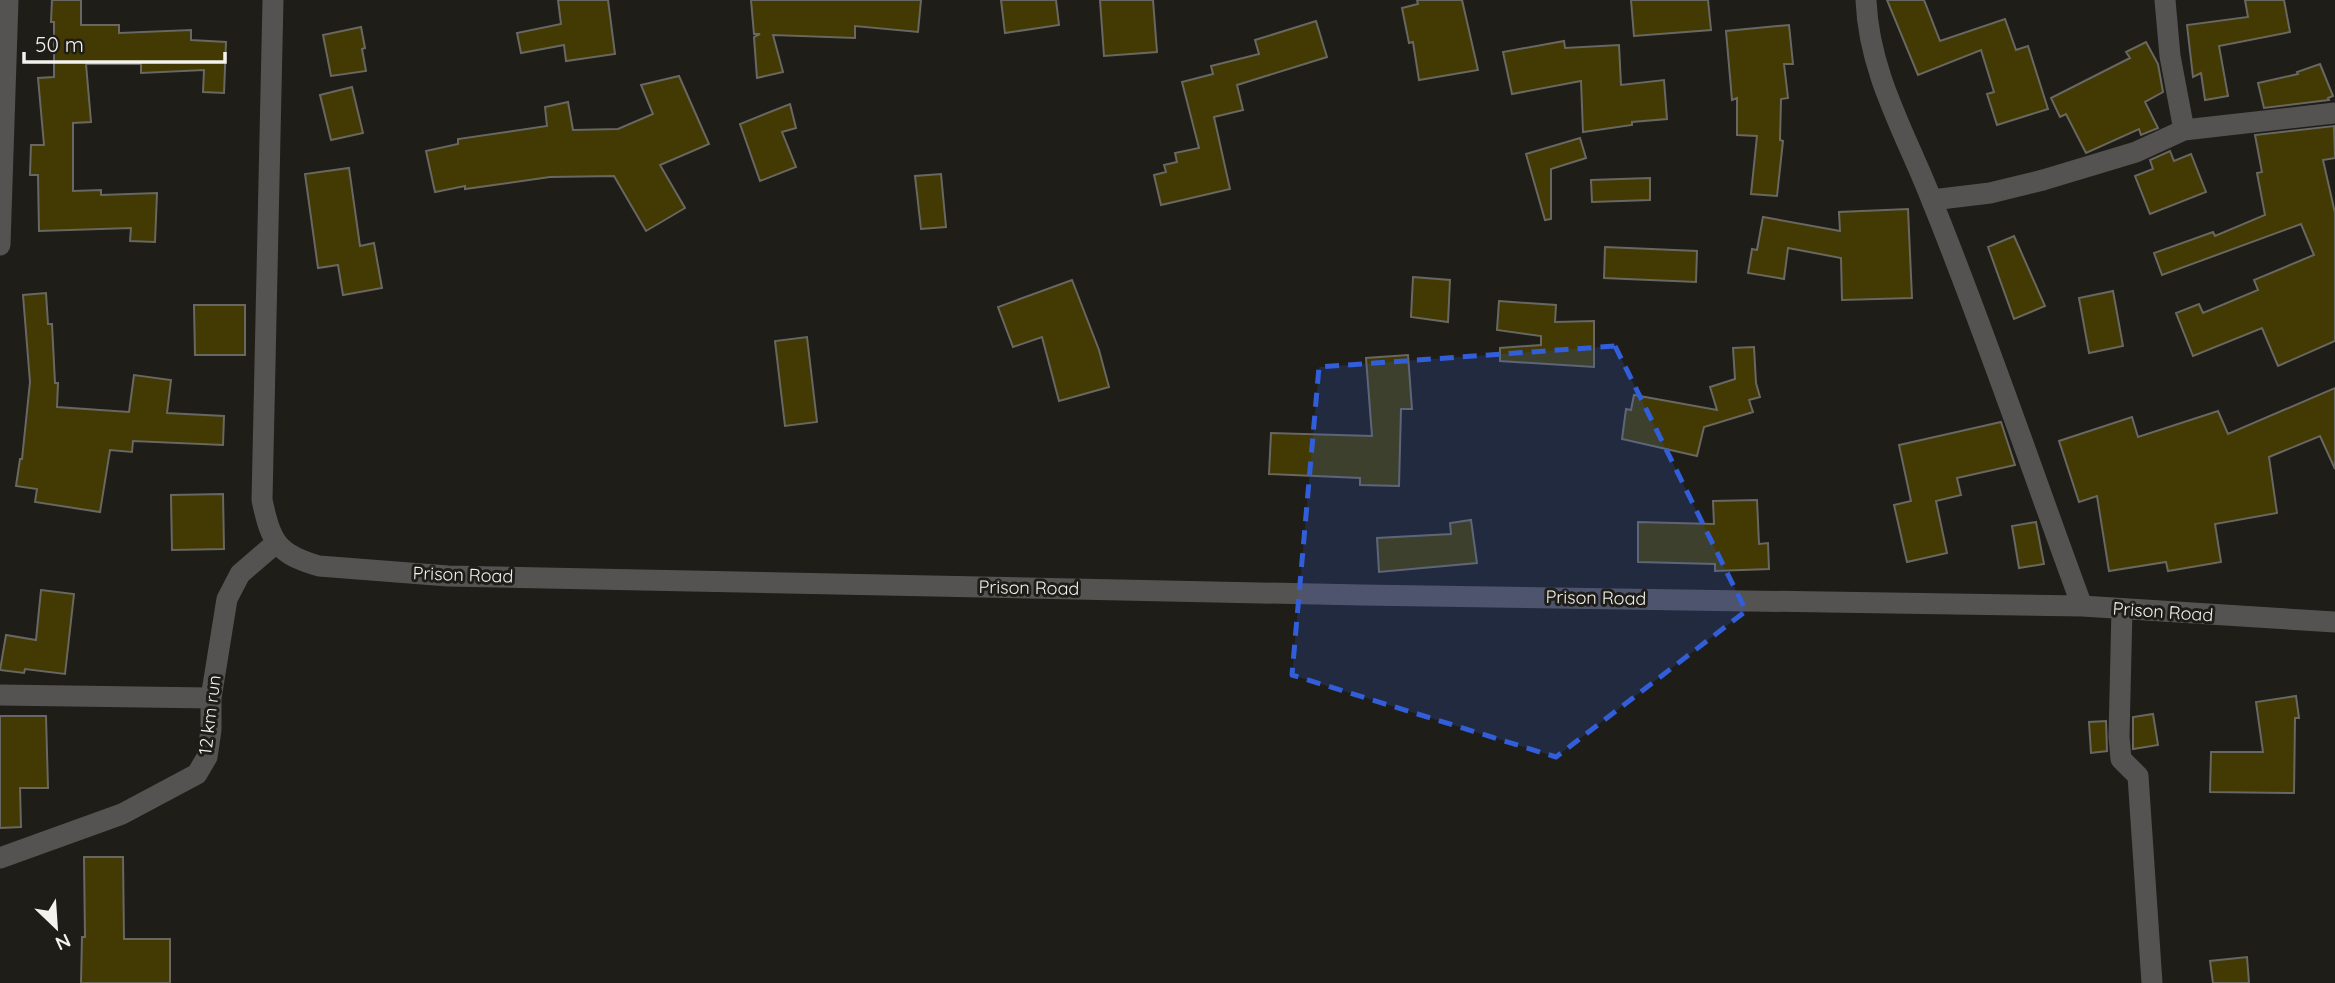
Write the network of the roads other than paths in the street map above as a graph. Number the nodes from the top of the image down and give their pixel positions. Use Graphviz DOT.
graph roads {
  1 [pos="8,0"];
  2 [pos="273,0"];
  3 [pos="1866,0"];
  4 [pos="2165,0"];
  5 [pos="2335,113"];
  6 [pos="2184,130"];
  7 [pos="1932,200"];
  8 [pos="0,245"];
  9 [pos="276,543"];
  10 [pos="2082,606"];
  11 [pos="2123,609"];
  12 [pos="2335,622"];
  13 [pos="0,695"];
  14 [pos="211,698"];
  15 [pos="0,858"];
  16 [pos="2152,983"];
  1 -- 8 [label="street"];
  2 -- 9 [label="street"];
  3 -- 7 [label="street"];
  4 -- 6 [label="street"];
  5 -- 6 [label="street"];
  6 -- 7 [label="street"];
  7 -- 10 [label="street"];
  9 -- 10 [label="street, Prison Road"];
  9 -- 14 [label="street, 12 km run"];
  10 -- 11 [label="street, Prison Road"];
  11 -- 12 [label="street, Prison Road"];
  11 -- 16 [label="street"];
  13 -- 14 [label="street"];
  14 -- 15 [label="street, 12 km run"];
}
